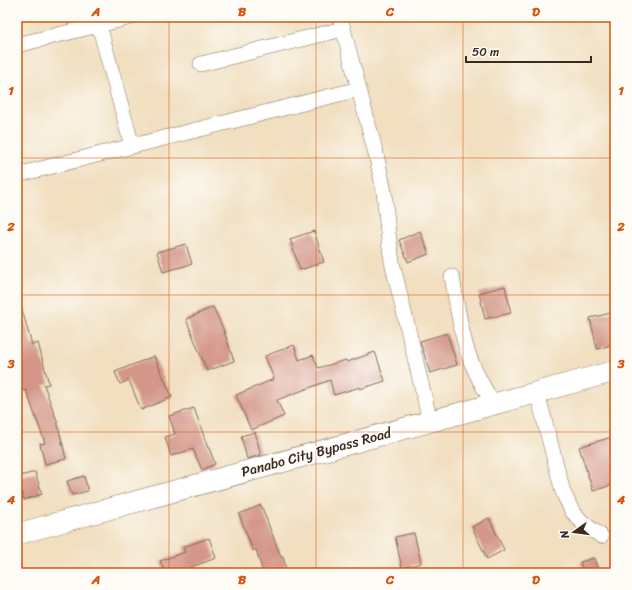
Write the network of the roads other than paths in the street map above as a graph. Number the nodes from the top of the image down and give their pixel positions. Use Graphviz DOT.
graph roads {
  1 [pos="131,17"];
  2 [pos="341,23"];
  3 [pos="99,25"];
  4 [pos="17,45"];
  5 [pos="201,64"];
  6 [pos="359,89"];
  7 [pos="132,146"];
  8 [pos="17,175"];
  9 [pos="452,277"];
  10 [pos="615,371"];
  11 [pos="536,392"];
  12 [pos="493,404"];
  13 [pos="430,421"];
  14 [pos="17,534"];
  15 [pos="601,536"];
  1 -- 3 [label="street"];
  2 -- 5 [label="street"];
  2 -- 6 [label="street"];
  3 -- 4 [label="street"];
  3 -- 7 [label="street"];
  6 -- 7 [label="street"];
  6 -- 13 [label="street"];
  7 -- 8 [label="street"];
  9 -- 12 [label="street"];
  10 -- 11 [label="main road, Panabo City Bypass Road"];
  11 -- 12 [label="main road, Panabo City Bypass Road"];
  11 -- 15 [label="street"];
  12 -- 13 [label="main road, Panabo City Bypass Road"];
  13 -- 14 [label="main road, Panabo City Bypass Road"];
}
